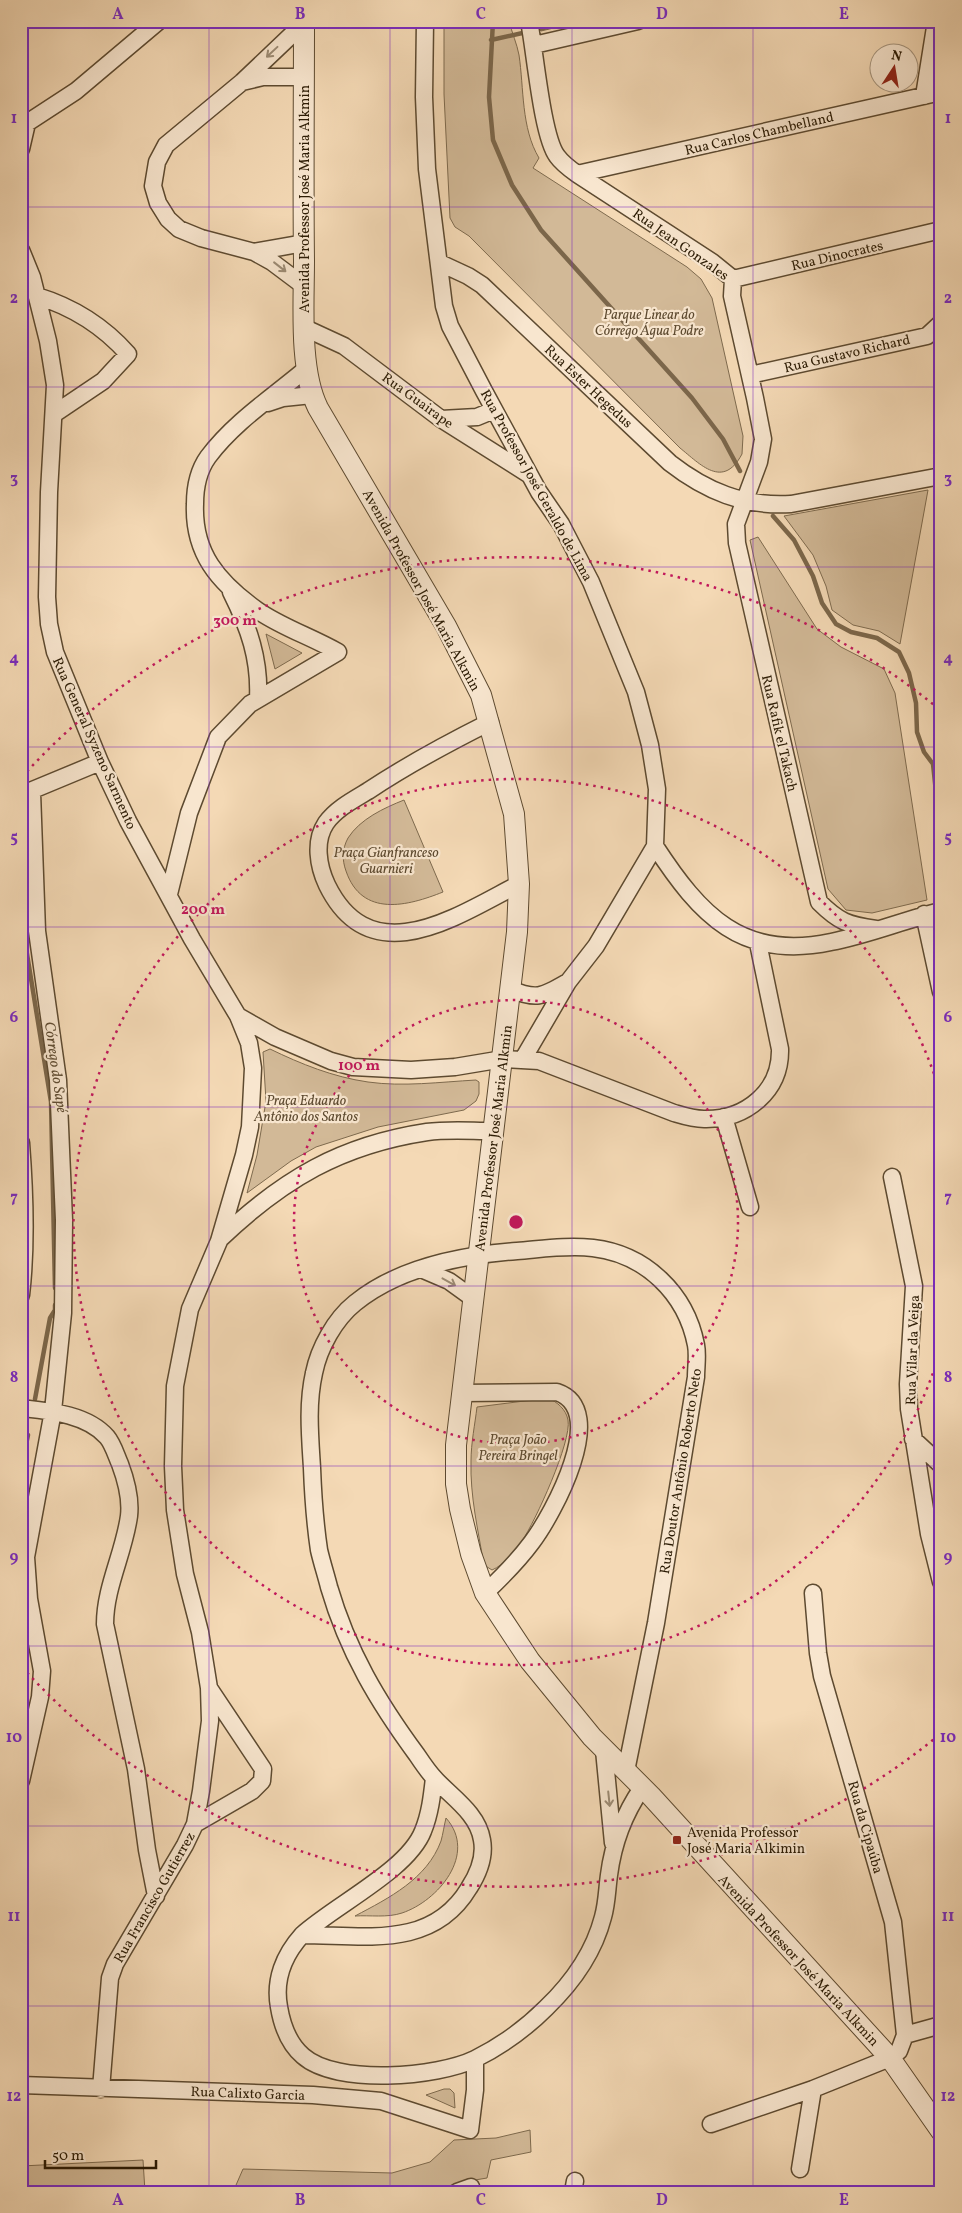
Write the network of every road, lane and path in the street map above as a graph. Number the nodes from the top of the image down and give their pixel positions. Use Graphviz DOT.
graph roads {
  1 [pos="159,21"];
  2 [pos="425,21"];
  3 [pos="638,21"];
  4 [pos="936,21"];
  5 [pos="304,22"];
  6 [pos="531,31"];
  7 [pos="303,77"];
  8 [pos="242,82"];
  9 [pos="941,92"];
  10 [pos="924,96"];
  11 [pos="24,123"];
  12 [pos="21,149"];
  13 [pos="577,174"];
  14 [pos="941,230"];
  15 [pos="304,243"];
  16 [pos="21,250"];
  17 [pos="254,252"];
  18 [pos="440,262"];
  19 [pos="733,279"];
  20 [pos="304,286"];
  21 [pos="37,296"];
  22 [pos="941,323"];
  23 [pos="305,328"];
  24 [pos="307,368"];
  25 [pos="750,375"];
  26 [pos="312,395"];
  27 [pos="259,407"];
  28 [pos="494,410"];
  29 [pos="54,414"];
  30 [pos="441,419"];
  31 [pos="530,475"];
  32 [pos="941,476"];
  33 [pos="744,500"];
  34 [pos="228,586"];
  35 [pos="258,699"];
  36 [pos="490,722"];
  37 [pos="100,762"];
  38 [pos="27,793"];
  39 [pos="655,846"];
  40 [pos="520,884"];
  41 [pos="170,894"];
  42 [pos="932,913"];
  43 [pos="876,928"];
  44 [pos="758,943"];
  45 [pos="568,982"];
  46 [pos="510,989"];
  47 [pos="941,992"];
  48 [pos="238,1016"];
  49 [pos="513,1059"];
  50 [pos="724,1117"];
  51 [pos="493,1131"];
  52 [pos="21,1143"];
  53 [pos="892,1177"];
  54 [pos="750,1207"];
  55 [pos="219,1241"];
  56 [pos="479,1255"];
  57 [pos="421,1270"];
  58 [pos="21,1295"];
  59 [pos="474,1299"];
  60 [pos="462,1393"];
  61 [pos="21,1408"];
  62 [pos="53,1411"];
  63 [pos="913,1439"];
  64 [pos="941,1465"];
  65 [pos="941,1582"];
  66 [pos="485,1592"];
  67 [pos="813,1593"];
  68 [pos="208,1688"];
  69 [pos="604,1750"];
  70 [pos="626,1770"];
  71 [pos="434,1778"];
  72 [pos="21,1781"];
  73 [pos="642,1788"];
  74 [pos="195,1824"];
  75 [pos="613,1850"];
  76 [pos="156,1896"];
  77 [pos="302,1935"];
  78 [pos="941,2025"];
  79 [pos="905,2035"];
  80 [pos="890,2058"];
  81 [pos="475,2059"];
  82 [pos="21,2084"];
  83 [pos="813,2088"];
  84 [pos="101,2089"];
  85 [pos="711,2124"];
  86 [pos="941,2132"];
  87 [pos="800,2169"];
  1 -- 11 [label="street"];
  2 -- 18 [label="street, Rua Professor José Geraldo de Lima"];
  3 -- 6 [label="street"];
  4 -- 10 [label="street"];
  5 -- 7 [label="street, Avenida Professor José Maria Alkmin"];
  5 -- 8 [label="street, one-way"];
  6 -- 13 [label="street, Rua Jean Gonzales"];
  7 -- 8 [label="street"];
  7 -- 15 [label="street, Avenida Professor José Maria Alkmin"];
  8 -- 17 [label="street"];
  9 -- 10 [label="street, Rua Carlos Chambelland"];
  10 -- 13 [label="street, Rua Carlos Chambelland"];
  11 -- 12 [label="street"];
  13 -- 19 [label="street, Rua Jean Gonzales"];
  14 -- 19 [label="street, Rua Dinocrates"];
  15 -- 17 [label="street"];
  15 -- 20 [label="street, Avenida Professor José Maria Alkmin"];
  16 -- 21 [label="street, Rua General Syzeno Sarmento"];
  17 -- 20 [label="street, one-way"];
  18 -- 28 [label="street, Rua Professor José Geraldo de Lima"];
  18 -- 33 [label="street, Rua Ester Hegedus"];
  19 -- 25 [label="street, Rua Jean Gonzales"];
  20 -- 23 [label="street, Avenida Professor José Maria Alkmin"];
  21 -- 29 [label="street, Rua General Syzeno Sarmento"];
  21 -- 29 [label="street"];
  22 -- 25 [label="street, Rua Gustavo Richard"];
  23 -- 24 [label="street, Avenida Professor José Maria Alkmin"];
  23 -- 30 [label="street, Rua Guairape"];
  24 -- 26 [label="street, Avenida Professor José Maria Alkmin"];
  24 -- 27 [label="street"];
  25 -- 33 [label="street, Rua Jean Gonzales"];
  26 -- 27 [label="street"];
  26 -- 36 [label="street, Avenida Professor José Maria Alkmin"];
  27 -- 34 [label="street"];
  28 -- 30 [label="street"];
  28 -- 31 [label="street, Rua Professor José Geraldo de Lima"];
  29 -- 37 [label="street, Rua General Syzeno Sarmento"];
  30 -- 31 [label="street, Rua Guairape"];
  31 -- 39 [label="street, Rua Professor José Geraldo de Lima"];
  32 -- 33 [label="street, Rua Ester Hegedus"];
  33 -- 43 [label="street, Rua Rafik el Takach"];
  34 -- 35 [label="street"];
  34 -- 35 [label="street"];
  35 -- 41 [label="street"];
  36 -- 40 [label="street, Avenida Professor José Maria Alkmin"];
  36 -- 40 [label="street"];
  37 -- 38 [label="street"];
  37 -- 41 [label="street, Rua General Syzeno Sarmento"];
  38 -- 62 [label="street"];
  39 -- 44 [label="street"];
  39 -- 45 [label="street, Rua Professor José Geraldo de Lima"];
  40 -- 46 [label="street, Avenida Professor José Maria Alkmin"];
  41 -- 48 [label="street, Rua General Syzeno Sarmento"];
  42 -- 43 [label="street"];
  42 -- 47 [label="street"];
  43 -- 44 [label="street"];
  44 -- 50 [label="street"];
  45 -- 46 [label="street, Rua Professor José Geraldo de Lima"];
  45 -- 49 [label="street, Rua Professor José Geraldo de Lima"];
  46 -- 49 [label="street, Avenida Professor José Maria Alkmin"];
  48 -- 49 [label="street"];
  48 -- 55 [label="street, Rua General Syzeno Sarmento"];
  49 -- 50 [label="street"];
  49 -- 51 [label="street, Avenida Professor José Maria Alkmin"];
  50 -- 54 [label="street"];
  51 -- 55 [label="street"];
  51 -- 56 [label="street, Avenida Professor José Maria Alkmin"];
  52 -- 58 [label="street"];
  53 -- 63 [label="street, Rua Vilar da Veiga"];
  55 -- 68 [label="street, Rua General Syzeno Sarmento"];
  56 -- 57 [label="street, Rua Doutor Antônio Roberto Neto"];
  56 -- 59 [label="street, Avenida Professor José Maria Alkmin"];
  56 -- 70 [label="street, Rua Doutor Antônio Roberto Neto"];
  57 -- 59 [label="street, one-way"];
  57 -- 71 [label="street, Rua Doutor Antônio Roberto Neto"];
  59 -- 60 [label="street, Avenida Professor José Maria Alkmin"];
  60 -- 66 [label="street, Avenida Professor José Maria Alkmin"];
  60 -- 66 [label="street"];
  61 -- 62 [label="street"];
  62 -- 72 [label="street"];
  62 -- 76 [label="street"];
  63 -- 64 [label="street"];
  63 -- 65 [label="street, Rua Vilar da Veiga"];
  66 -- 69 [label="street, Avenida Professor José Maria Alkmin"];
  67 -- 79 [label="street, Rua da Cipaúba"];
  68 -- 74 [label="street, Rua General Syzeno Sarmento"];
  68 -- 74 [label="street, Rua General Syzeno Sarmento"];
  69 -- 70 [label="street, Avenida Professor José Maria Alkmin"];
  69 -- 75 [label="street, one-way"];
  70 -- 73 [label="street, Avenida Professor José Maria Alkmin"];
  71 -- 77 [label="street"];
  71 -- 77 [label="street, Rua Doutor Antônio Roberto Neto"];
  73 -- 75 [label="street"];
  73 -- 80 [label="street, Avenida Professor José Maria Alkmin"];
  74 -- 76 [label="street, Rua Francisco Gutierrez"];
  75 -- 81 [label="street"];
  76 -- 84 [label="street, Rua Francisco Gutierrez"];
  77 -- 81 [label="street"];
  78 -- 79 [label="street"];
  79 -- 80 [label="street"];
  80 -- 83 [label="street"];
  80 -- 86 [label="street, Avenida Professor José Maria Alkmin"];
  81 -- 84 [label="street, Rua Calixto Garcia"];
  82 -- 84 [label="street, Rua Calixto Garcia"];
  83 -- 85 [label="street"];
  83 -- 87 [label="street"];
}
